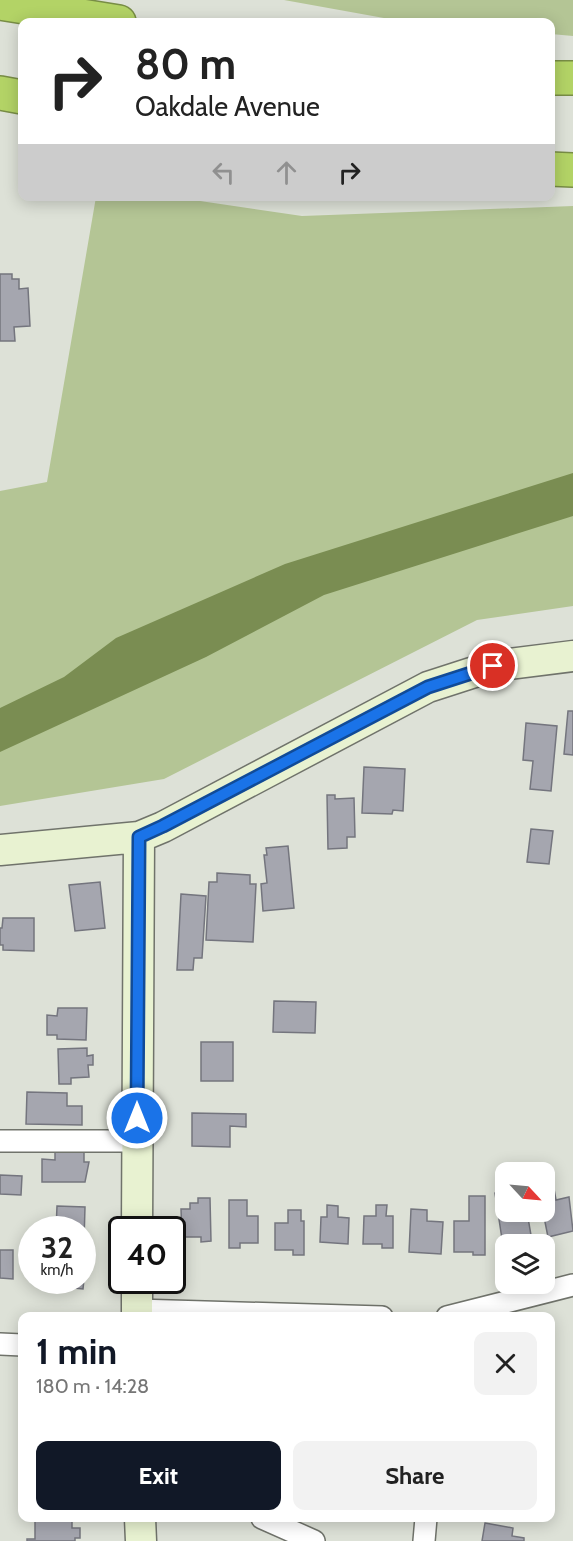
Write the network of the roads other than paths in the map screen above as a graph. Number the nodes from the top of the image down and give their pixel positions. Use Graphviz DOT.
graph roads {
  1 [pos="0,3"];
  2 [pos="94,18"];
  3 [pos="555,78"];
  4 [pos="573,78"];
  5 [pos="0,93"];
  6 [pos="18,96"];
  7 [pos="555,169"];
  8 [pos="573,170"];
  9 [pos="573,656"];
  10 [pos="139,837"];
  11 [pos="0,850"];
  12 [pos="0,1141"];
  13 [pos="136,1142"];
  14 [pos="137,1216"];
  15 [pos="573,1285"];
  16 [pos="137,1294"];
  17 [pos="137,1312"];
  18 [pos="467,1312"];
  19 [pos="0,1344"];
  20 [pos="18,1345"];
  21 [pos="140,1522"];
  22 [pos="271,1522"];
  23 [pos="426,1522"];
  24 [pos="141,1541"];
  25 [pos="314,1541"];
  26 [pos="424,1541"];
  1 -- 2 [label="highway"];
  3 -- 4 [label="highway"];
  5 -- 6 [label="highway"];
  7 -- 8 [label="highway"];
  9 -- 10 [label="street"];
  10 -- 11 [label="street"];
  10 -- 13 [label="street"];
  12 -- 13 [label="street"];
  13 -- 14 [label="street"];
  15 -- 18 [label="street"];
  16 -- 17 [label="street"];
  19 -- 20 [label="street"];
  21 -- 24 [label="street"];
  22 -- 25 [label="street"];
  23 -- 26 [label="street"];
}
